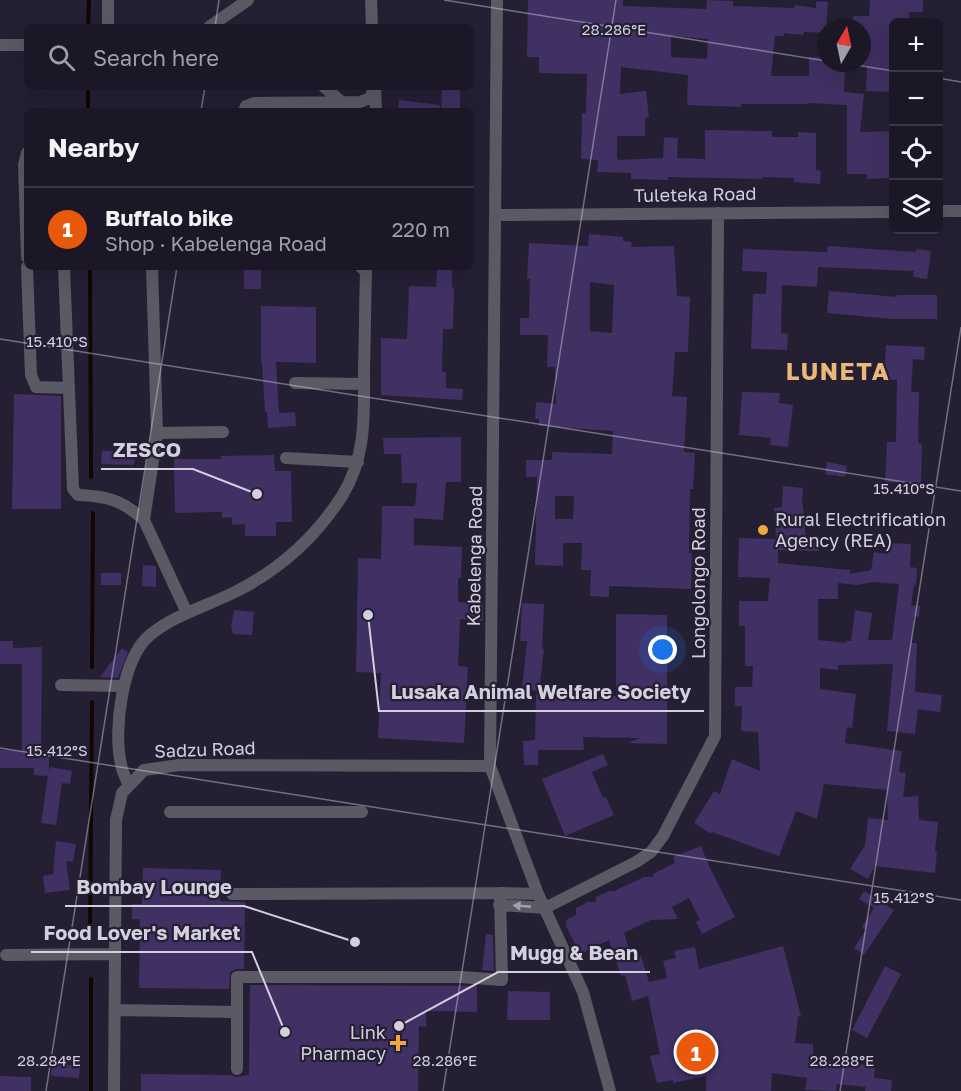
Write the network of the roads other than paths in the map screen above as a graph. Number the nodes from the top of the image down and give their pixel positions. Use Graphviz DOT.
graph roads {
  1 [pos="108,0"];
  2 [pos="248,0"];
  3 [pos="371,0"];
  4 [pos="497,0"];
  5 [pos="108,24"];
  6 [pos="212,24"];
  7 [pos="372,24"];
  8 [pos="0,45"];
  9 [pos="24,45"];
  10 [pos="328,90"];
  11 [pos="374,90"];
  12 [pos="375,90"];
  13 [pos="342,102"];
  14 [pos="245,108"];
  15 [pos="376,108"];
  16 [pos="943,211"];
  17 [pos="961,211"];
  18 [pos="889,212"];
  19 [pos="718,213"];
  20 [pos="496,215"];
  21 [pos="27,270"];
  22 [pos="64,270"];
  23 [pos="152,270"];
  24 [pos="364,270"];
  25 [pos="295,383"];
  26 [pos="364,384"];
  27 [pos="69,388"];
  28 [pos="223,432"];
  29 [pos="156,433"];
  30 [pos="286,458"];
  31 [pos="358,462"];
  32 [pos="144,520"];
  33 [pos="187,614"];
  34 [pos="61,685"];
  35 [pos="124,686"];
  36 [pos="120,764"];
  37 [pos="490,766"];
  38 [pos="144,771"];
  39 [pos="129,785"];
  40 [pos="170,812"];
  41 [pos="362,812"];
  42 [pos="232,894"];
  43 [pos="538,894"];
  44 [pos="500,899"];
  45 [pos="545,908"];
  46 [pos="115,954"];
  47 [pos="6,955"];
  48 [pos="115,1010"];
  49 [pos="237,1012"];
  50 [pos="237,1069"];
  51 [pos="114,1091"];
  52 [pos="610,1091"];
  1 -- 5 [label="street"];
  2 -- 6 [label="street"];
  3 -- 7 [label="street"];
  4 -- 20 [label="street, Kabelenga Road"];
  8 -- 9 [label="street"];
  10 -- 13 [label="street"];
  11 -- 13 [label="street"];
  12 -- 15 [label="street"];
  13 -- 14 [label="street"];
  16 -- 17 [label="street"];
  18 -- 19 [label="street, Tuleteka Road"];
  19 -- 20 [label="street, Tuleteka Road"];
  19 -- 45 [label="street, Longolongo Road"];
  20 -- 37 [label="street, Kabelenga Road"];
  21 -- 27 [label="street"];
  22 -- 27 [label="street"];
  23 -- 29 [label="street"];
  24 -- 26 [label="street"];
  25 -- 26 [label="street"];
  26 -- 31 [label="street"];
  27 -- 32 [label="street"];
  28 -- 29 [label="street"];
  29 -- 32 [label="street"];
  30 -- 31 [label="street"];
  31 -- 33 [label="street"];
  32 -- 33 [label="street"];
  33 -- 35 [label="street"];
  34 -- 35 [label="street"];
  35 -- 36 [label="street"];
  36 -- 38 [label="street"];
  36 -- 39 [label="street"];
  37 -- 38 [label="street, Sadzu Road"];
  37 -- 43 [label="street, Kabelenga Road"];
  38 -- 39 [label="street, Sadzu Road"];
  39 -- 46 [label="street, Sadzu Road"];
  40 -- 41 [label="street"];
  42 -- 44 [label="street"];
  43 -- 44 [label="street"];
  43 -- 45 [label="street, Kabelenga Road"];
  45 -- 44 [label="street, one-way"];
  44 -- 49 [label="street"];
  45 -- 52 [label="street, Kabelenga Road"];
  46 -- 47 [label="street"];
  46 -- 48 [label="street, Sadzu Road"];
  48 -- 49 [label="street"];
  48 -- 51 [label="street, Sadzu Road"];
  49 -- 50 [label="street"];
}
